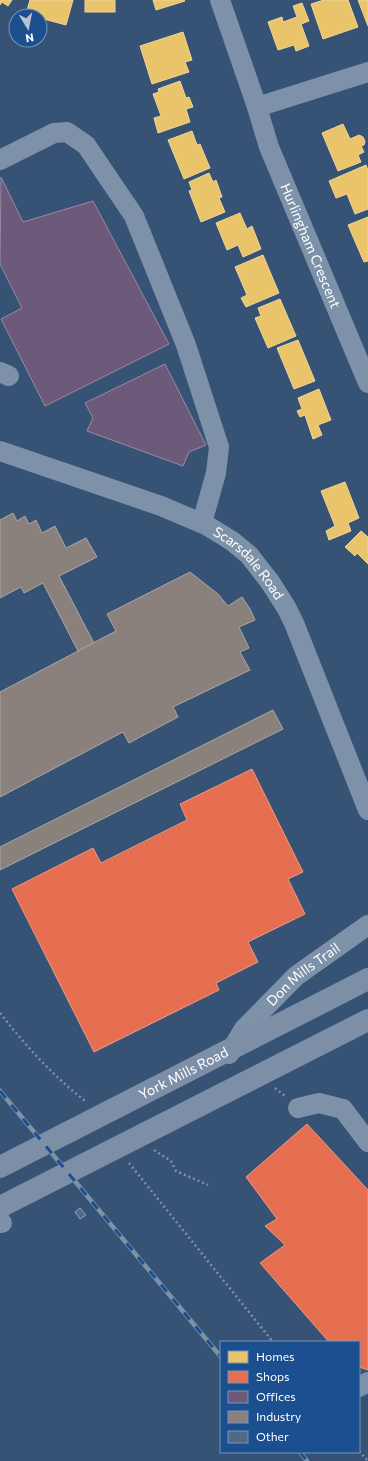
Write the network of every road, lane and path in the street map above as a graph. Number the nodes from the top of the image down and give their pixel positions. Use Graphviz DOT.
graph roads {
  1 [pos="220,0"];
  2 [pos="368,72"];
  3 [pos="257,107"];
  4 [pos="0,160"];
  5 [pos="368,383"];
  6 [pos="0,451"];
  7 [pos="202,523"];
  8 [pos="368,810"];
  9 [pos="368,925"];
  10 [pos="368,980"];
  11 [pos="0,1014"];
  12 [pos="368,1020"];
  13 [pos="91,1101"];
  14 [pos="298,1108"];
  15 [pos="101,1124"];
  16 [pos="368,1142"];
  17 [pos="171,1161"];
  18 [pos="0,1167"];
  19 [pos="134,1170"];
  20 [pos="208,1185"];
  21 [pos="1,1217"];
  22 [pos="272,1341"];
  23 [pos="360,1452"];
  24 [pos="368,1461"];
  1 -- 3 [label="street, Hurlingham Crescent"];
  2 -- 3 [label="street"];
  3 -- 5 [label="street, Hurlingham Crescent"];
  4 -- 7 [label="street"];
  6 -- 7 [label="street, Scarsdale Road"];
  7 -- 8 [label="street, Scarsdale Road"];
  9 -- 15 [label="street, Don Mills Trail"];
  10 -- 18 [label="main road, York Mills Road"];
  11 -- 13 [label="path"];
  12 -- 21 [label="main road"];
  14 -- 16 [label="street"];
  17 -- 20 [label="path"];
  19 -- 22 [label="path"];
  23 -- 24 [label="path"];
}
